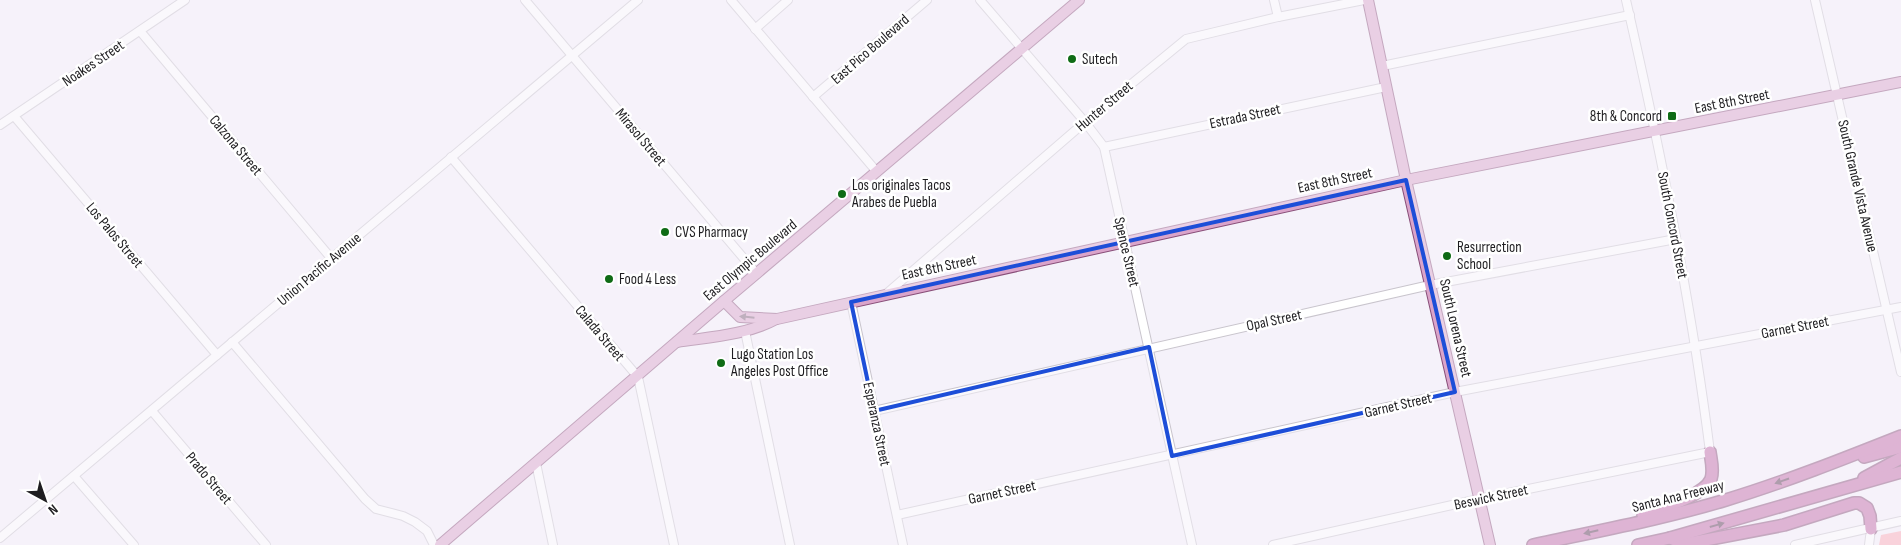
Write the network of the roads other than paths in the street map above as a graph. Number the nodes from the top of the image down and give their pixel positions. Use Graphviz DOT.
graph roads {
  1 [pos="185,0"];
  2 [pos="525,0"];
  3 [pos="638,0"];
  4 [pos="731,0"];
  5 [pos="788,0"];
  6 [pos="927,0"];
  7 [pos="980,0"];
  8 [pos="1079,0"];
  9 [pos="1274,0"];
  10 [pos="1364,0"];
  11 [pos="1368,0"];
  12 [pos="1626,0"];
  13 [pos="1815,0"];
  14 [pos="1630,15"];
  15 [pos="1278,17"];
  16 [pos="755,29"];
  17 [pos="140,31"];
  18 [pos="1022,49"];
  19 [pos="572,56"];
  20 [pos="1382,66"];
  21 [pos="1901,82"];
  22 [pos="1386,87"];
  23 [pos="1836,95"];
  24 [pos="814,97"];
  25 [pos="14,116"];
  26 [pos="1085,122"];
  27 [pos="0,126"];
  28 [pos="1654,131"];
  29 [pos="1104,147"];
  30 [pos="452,157"];
  31 [pos="877,172"];
  32 [pos="1406,180"];
  33 [pos="1676,239"];
  34 [pos="1125,242"];
  35 [pos="331,258"];
  36 [pos="757,274"];
  37 [pos="1430,285"];
  38 [pos="886,294"];
  39 [pos="724,301"];
  40 [pos="851,302"];
  41 [pos="1901,307"];
  42 [pos="1886,310"];
  43 [pos="777,319"];
  44 [pos="745,331"];
  45 [pos="232,342"];
  46 [pos="677,342"];
  47 [pos="1696,346"];
  48 [pos="1149,348"];
  49 [pos="217,355"];
  50 [pos="1901,372"];
  51 [pos="638,377"];
  52 [pos="1455,392"];
  53 [pos="152,410"];
  54 [pos="874,411"];
  55 [pos="1901,436"];
  56 [pos="1901,447"];
  57 [pos="1710,452"];
  58 [pos="1172,456"];
  59 [pos="1901,458"];
  60 [pos="536,463"];
  61 [pos="1828,465"];
  62 [pos="1901,472"];
  63 [pos="74,476"];
  64 [pos="1850,486"];
  65 [pos="1480,499"];
  66 [pos="897,515"];
  67 [pos="1901,521"];
  68 [pos="1614,527"];
  69 [pos="1871,529"];
  70 [pos="0,538"];
  71 [pos="1670,538"];
  72 [pos="134,545"];
  73 [pos="266,545"];
  74 [pos="434,545"];
  75 [pos="440,545"];
  76 [pos="553,545"];
  77 [pos="674,545"];
  78 [pos="790,545"];
  79 [pos="903,545"];
  80 [pos="1192,545"];
  81 [pos="1273,545"];
  82 [pos="1490,545"];
  83 [pos="1533,545"];
  84 [pos="1638,545"];
  85 [pos="1795,545"];
  86 [pos="1869,545"];
  1 -- 17 [label="street, Noakes Street"];
  2 -- 19 [label="street, Mirasol Street"];
  3 -- 19 [label="street, Union Pacific Avenue"];
  4 -- 16 [label="street"];
  5 -- 16 [label="street"];
  6 -- 24 [label="street, East Pico Boulevard"];
  7 -- 18 [label="street, Spence Street"];
  8 -- 18 [label="main road, East Olympic Boulevard"];
  9 -- 15 [label="street"];
  10 -- 15 [label="street, Hunter Street"];
  11 -- 20 [label="main road, South Lorena Street"];
  12 -- 14 [label="street, South Concord Street"];
  13 -- 23 [label="street, South Grande Vista Avenue"];
  14 -- 20 [label="street"];
  14 -- 28 [label="street, South Concord Street"];
  15 -- 26 [label="street, Hunter Street"];
  16 -- 24 [label="street"];
  17 -- 25 [label="street, Noakes Street"];
  17 -- 35 [label="street, Calzona Street"];
  18 -- 26 [label="street, Spence Street"];
  18 -- 31 [label="main road, East Olympic Boulevard"];
  19 -- 30 [label="street, Union Pacific Avenue"];
  19 -- 36 [label="street, Mirasol Street"];
  20 -- 22 [label="main road, South Lorena Street"];
  21 -- 23 [label="main road, East 8th Street"];
  22 -- 29 [label="street, Estrada Street"];
  22 -- 32 [label="main road, South Lorena Street"];
  23 -- 28 [label="main road, East 8th Street"];
  23 -- 42 [label="street, South Grande Vista Avenue"];
  24 -- 31 [label="street"];
  25 -- 27 [label="street, Noakes Street"];
  25 -- 49 [label="street, Los Palos Street"];
  26 -- 29 [label="street, Spence Street"];
  26 -- 38 [label="street, Hunter Street"];
  28 -- 32 [label="main road, East 8th Street"];
  28 -- 33 [label="street, South Concord Street"];
  29 -- 34 [label="street, Spence Street"];
  30 -- 35 [label="street, Union Pacific Avenue"];
  30 -- 51 [label="street, Calada Street"];
  31 -- 36 [label="main road, East Olympic Boulevard"];
  32 -- 34 [label="main road, East 8th Street"];
  32 -- 37 [label="main road, South Lorena Street"];
  33 -- 37 [label="street, Opal Street"];
  33 -- 47 [label="street, South Concord Street"];
  34 -- 38 [label="main road, East 8th Street"];
  34 -- 48 [label="street, Spence Street"];
  35 -- 45 [label="street, Union Pacific Avenue"];
  36 -- 39 [label="main road, East Olympic Boulevard"];
  37 -- 48 [label="street, Opal Street"];
  37 -- 52 [label="main road, South Lorena Street"];
  38 -- 40 [label="main road, East 8th Street"];
  43 -- 39 [label="main road, East 8th Street, one-way"];
  39 -- 46 [label="main road, East Olympic Boulevard"];
  40 -- 43 [label="main road, East 8th Street"];
  40 -- 54 [label="street, Esperanza Street"];
  41 -- 42 [label="street, Garnet Street"];
  42 -- 47 [label="street, Garnet Street"];
  42 -- 50 [label="street, South Grande Vista Avenue"];
  43 -- 44 [label="main road, East 8th Street"];
  44 -- 46 [label="main road, East 8th Street"];
  44 -- 78 [label="street"];
  45 -- 49 [label="street, Union Pacific Avenue"];
  45 -- 74 [label="street"];
  46 -- 51 [label="main road, East Olympic Boulevard"];
  47 -- 52 [label="street, Garnet Street"];
  47 -- 57 [label="street, South Concord Street"];
  48 -- 54 [label="street, Opal Street"];
  48 -- 58 [label="street, Spence Street"];
  49 -- 53 [label="street, Union Pacific Avenue"];
  51 -- 60 [label="main road, East Olympic Boulevard"];
  51 -- 77 [label="street, Calada Street"];
  52 -- 58 [label="street, Garnet Street"];
  52 -- 65 [label="main road, South Lorena Street"];
  53 -- 63 [label="street, Union Pacific Avenue"];
  53 -- 73 [label="street, Prado Street"];
  54 -- 66 [label="street, Esperanza Street"];
  55 -- 61 [label="highway"];
  56 -- 61 [label="highway"];
  57 -- 65 [label="street, Beswick Street"];
  57 -- 68 [label="highway"];
  58 -- 66 [label="street, Garnet Street"];
  58 -- 80 [label="street, Spence Street"];
  59 -- 64 [label="highway"];
  60 -- 75 [label="main road, East Olympic Boulevard"];
  60 -- 76 [label="street"];
  61 -- 68 [label="highway, Santa Ana Freeway, one-way"];
  62 -- 64 [label="highway"];
  63 -- 70 [label="street, Union Pacific Avenue"];
  63 -- 72 [label="street"];
  71 -- 64 [label="highway, one-way"];
  65 -- 81 [label="street, Beswick Street"];
  65 -- 82 [label="main road, South Lorena Street"];
  66 -- 79 [label="street, Esperanza Street"];
  67 -- 69 [label="street"];
  68 -- 83 [label="highway, Santa Ana Freeway, one-way"];
  69 -- 71 [label="highway"];
  69 -- 85 [label="street"];
  69 -- 86 [label="street"];
  71 -- 84 [label="highway"];
}
